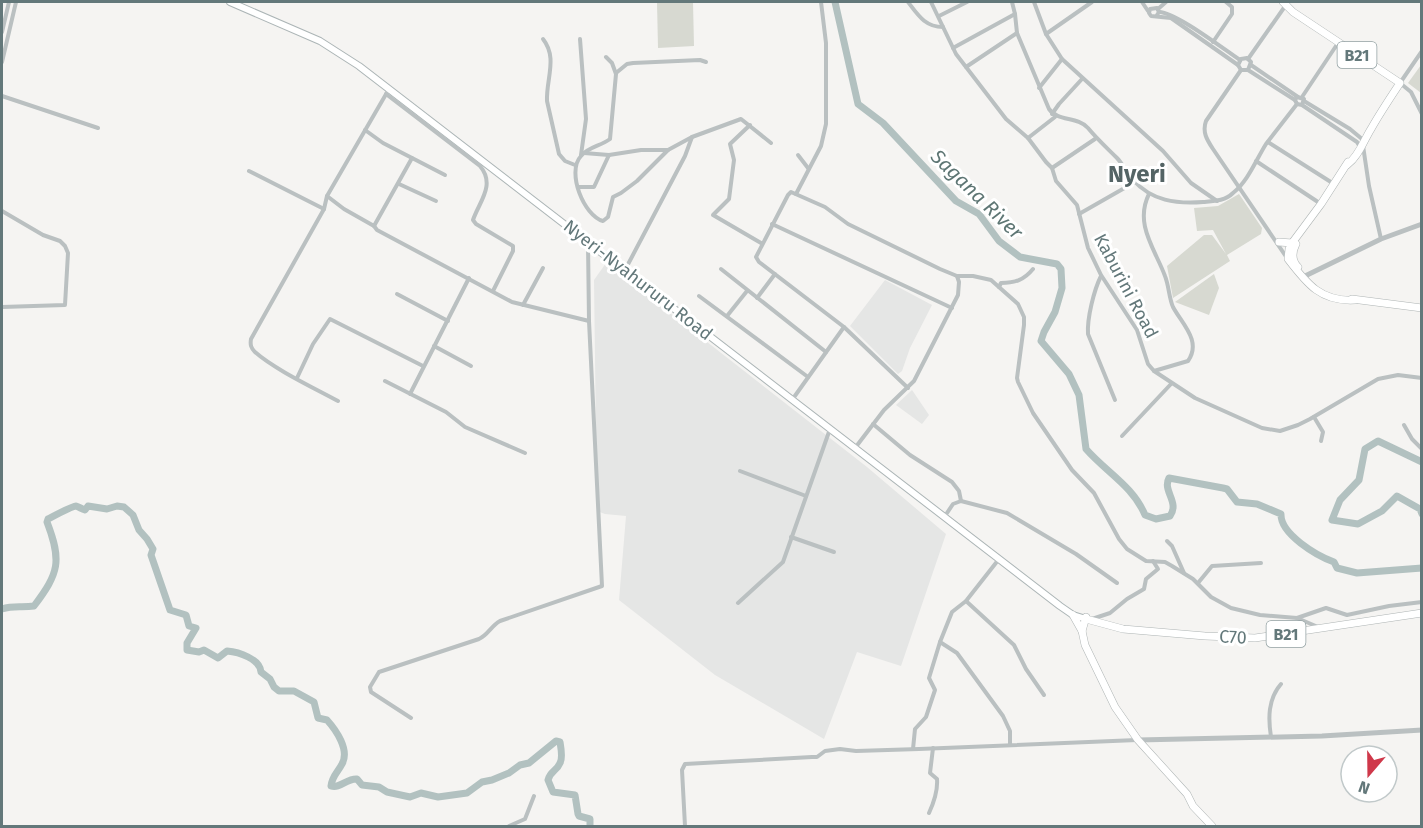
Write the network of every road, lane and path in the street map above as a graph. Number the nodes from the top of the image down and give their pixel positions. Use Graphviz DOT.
graph roads {
  1 [pos="9,2"];
  2 [pos="16,2"];
  3 [pos="230,2"];
  4 [pos="821,2"];
  5 [pos="908,2"];
  6 [pos="931,2"];
  7 [pos="967,2"];
  8 [pos="1012,2"];
  9 [pos="1034,2"];
  10 [pos="1090,2"];
  11 [pos="1142,2"];
  12 [pos="1151,2"];
  13 [pos="1166,2"];
  14 [pos="1226,2"];
  15 [pos="1285,3"];
  16 [pos="1149,11"];
  17 [pos="1157,11"];
  18 [pos="1015,14"];
  19 [pos="939,16"];
  20 [pos="943,27"];
  21 [pos="2,32"];
  22 [pos="1017,33"];
  23 [pos="1046,34"];
  24 [pos="543,39"];
  25 [pos="580,39"];
  26 [pos="1213,42"];
  27 [pos="1338,43"];
  28 [pos="953,48"];
  29 [pos="1422,51"];
  30 [pos="606,57"];
  31 [pos="1062,59"];
  32 [pos="1248,59"];
  33 [pos="2,62"];
  34 [pos="706,62"];
  35 [pos="1239,62"];
  36 [pos="966,67"];
  37 [pos="1250,68"];
  38 [pos="1241,70"];
  39 [pos="616,74"];
  40 [pos="1082,79"];
  41 [pos="1400,83"];
  42 [pos="1039,88"];
  43 [pos="387,91"];
  44 [pos="2,96"];
  45 [pos="1300,101"];
  46 [pos="1422,114"];
  47 [pos="1054,116"];
  48 [pos="750,125"];
  49 [pos="98,128"];
  50 [pos="365,130"];
  51 [pos="692,137"];
  52 [pos="1028,138"];
  53 [pos="1095,139"];
  54 [pos="1268,142"];
  55 [pos="771,143"];
  56 [pos="1363,143"];
  57 [pos="668,150"];
  58 [pos="582,155"];
  59 [pos="609,155"];
  60 [pos="798,155"];
  61 [pos="412,158"];
  62 [pos="1256,161"];
  63 [pos="576,165"];
  64 [pos="808,168"];
  65 [pos="1052,168"];
  66 [pos="249,171"];
  67 [pos="445,174"];
  68 [pos="1135,182"];
  69 [pos="399,184"];
  70 [pos="1334,184"];
  71 [pos="579,187"];
  72 [pos="1239,187"];
  73 [pos="796,194"];
  74 [pos="1149,194"];
  75 [pos="327,196"];
  76 [pos="436,201"];
  77 [pos="1217,201"];
  78 [pos="1321,204"];
  79 [pos="324,209"];
  80 [pos="2,211"];
  81 [pos="1079,214"];
  82 [pos="1263,220"];
  83 [pos="772,224"];
  84 [pos="1422,224"];
  85 [pos="374,226"];
  86 [pos="1302,231"];
  87 [pos="1381,239"];
  88 [pos="588,242"];
  89 [pos="1279,242"];
  90 [pos="761,243"];
  91 [pos="1292,243"];
  92 [pos="1288,257"];
  93 [pos="1295,264"];
  94 [pos="543,268"];
  95 [pos="721,269"];
  96 [pos="1033,269"];
  97 [pos="625,270"];
  98 [pos="776,274"];
  99 [pos="1101,275"];
  100 [pos="957,276"];
  101 [pos="469,278"];
  102 [pos="1306,278"];
  103 [pos="999,286"];
  104 [pos="493,291"];
  105 [pos="747,291"];
  106 [pos="397,294"];
  107 [pos="699,296"];
  108 [pos="757,298"];
  109 [pos="523,305"];
  110 [pos="2,307"];
  111 [pos="952,308"];
  112 [pos="1422,308"];
  113 [pos="727,316"];
  114 [pos="448,321"];
  115 [pos="590,321"];
  116 [pos="844,327"];
  117 [pos="434,346"];
  118 [pos="826,352"];
  119 [pos="423,366"];
  120 [pos="471,366"];
  121 [pos="1154,371"];
  122 [pos="808,377"];
  123 [pos="297,378"];
  124 [pos="1422,378"];
  125 [pos="385,381"];
  126 [pos="1171,384"];
  127 [pos="908,388"];
  128 [pos="410,394"];
  129 [pos="792,400"];
  130 [pos="1114,400"];
  131 [pos="338,401"];
  132 [pos="1314,417"];
  133 [pos="873,424"];
  134 [pos="1404,425"];
  135 [pos="830,428"];
  136 [pos="1122,436"];
  137 [pos="1321,441"];
  138 [pos="855,448"];
  139 [pos="1422,448"];
  140 [pos="525,453"];
  141 [pos="740,471"];
  142 [pos="806,496"];
  143 [pos="961,501"];
  144 [pos="945,516"];
  145 [pos="791,537"];
  146 [pos="1167,541"];
  147 [pos="834,552"];
  148 [pos="1000,558"];
  149 [pos="1152,561"];
  150 [pos="1261,563"];
  151 [pos="1185,573"];
  152 [pos="1032,583"];
  153 [pos="1117,583"];
  154 [pos="1198,583"];
  155 [pos="966,601"];
  156 [pos="1422,602"];
  157 [pos="738,603"];
  158 [pos="1422,613"];
  159 [pos="1073,615"];
  160 [pos="1297,618"];
  161 [pos="1090,619"];
  162 [pos="1322,629"];
  163 [pos="1084,630"];
  164 [pos="940,642"];
  165 [pos="1281,684"];
  166 [pos="1044,695"];
  167 [pos="411,718"];
  168 [pos="1422,730"];
  169 [pos="1271,737"];
  170 [pos="1138,740"];
  171 [pos="1010,744"];
  172 [pos="933,748"];
  173 [pos="913,749"];
  174 [pos="534,796"];
  175 [pos="929,813"];
  176 [pos="509,826"];
  177 [pos="685,826"];
  178 [pos="1212,826"];
  1 -- 21 [label="street"];
  2 -- 33 [label="street"];
  3 -- 43 [label="main road, Nyeri-Nyahururu Road"];
  4 -- 64 [label="street"];
  5 -- 20 [label="street"];
  6 -- 19 [label="street, Kaburini Road"];
  7 -- 19 [label="street"];
  8 -- 18 [label="street"];
  9 -- 23 [label="street"];
  10 -- 23 [label="street"];
  11 -- 16 [label="street"];
  12 -- 17 [label="street"];
  13 -- 17 [label="street"];
  14 -- 26 [label="street"];
  15 -- 27 [label="highway, B21"];
  15 -- 32 [label="street"];
  16 -- 17 [label="street"];
  16 -- 17 [label="street"];
  17 -- 26 [label="street"];
  17 -- 35 [label="street"];
  18 -- 22 [label="street"];
  18 -- 28 [label="street"];
  19 -- 20 [label="street, Kaburini Road"];
  20 -- 28 [label="street, Kaburini Road"];
  22 -- 36 [label="street"];
  22 -- 42 [label="street"];
  23 -- 31 [label="street"];
  24 -- 63 [label="street"];
  25 -- 58 [label="street"];
  26 -- 35 [label="street"];
  27 -- 41 [label="highway, B21"];
  27 -- 45 [label="street"];
  28 -- 36 [label="street, Kaburini Road"];
  29 -- 41 [label="street"];
  30 -- 39 [label="street"];
  31 -- 40 [label="street"];
  31 -- 42 [label="street"];
  32 -- 35 [label="street"];
  32 -- 37 [label="street"];
  34 -- 39 [label="street"];
  35 -- 38 [label="street"];
  36 -- 52 [label="street, Kaburini Road"];
  37 -- 38 [label="street"];
  37 -- 45 [label="street"];
  38 -- 72 [label="street"];
  39 -- 58 [label="street"];
  40 -- 47 [label="street"];
  40 -- 77 [label="street"];
  41 -- 46 [label="street"];
  41 -- 56 [label="highway"];
  42 -- 47 [label="street"];
  43 -- 50 [label="street"];
  43 -- 88 [label="main road, Nyeri-Nyahururu Road"];
  43 -- 104 [label="street"];
  44 -- 49 [label="street"];
  45 -- 54 [label="street"];
  45 -- 56 [label="street"];
  47 -- 52 [label="street"];
  47 -- 53 [label="street"];
  48 -- 51 [label="street"];
  48 -- 55 [label="street"];
  48 -- 90 [label="street"];
  50 -- 61 [label="street"];
  50 -- 75 [label="street"];
  51 -- 57 [label="street"];
  51 -- 97 [label="street"];
  52 -- 65 [label="street, Kaburini Road"];
  53 -- 65 [label="street"];
  53 -- 68 [label="street"];
  54 -- 62 [label="street"];
  54 -- 70 [label="street"];
  56 -- 70 [label="highway"];
  56 -- 87 [label="street"];
  57 -- 59 [label="street"];
  57 -- 71 [label="street"];
  58 -- 59 [label="street"];
  58 -- 63 [label="street"];
  59 -- 71 [label="street"];
  60 -- 64 [label="street"];
  61 -- 67 [label="street"];
  61 -- 69 [label="street"];
  62 -- 72 [label="street"];
  62 -- 78 [label="street"];
  63 -- 71 [label="street"];
  64 -- 73 [label="street"];
  65 -- 81 [label="street, Kaburini Road"];
  66 -- 79 [label="street"];
  68 -- 74 [label="street"];
  68 -- 81 [label="street"];
  69 -- 76 [label="street"];
  69 -- 85 [label="street"];
  70 -- 78 [label="highway"];
  72 -- 77 [label="street"];
  72 -- 82 [label="street"];
  73 -- 83 [label="street"];
  73 -- 100 [label="street"];
  74 -- 77 [label="street"];
  74 -- 121 [label="street"];
  75 -- 79 [label="street"];
  75 -- 85 [label="street"];
  78 -- 86 [label="highway"];
  79 -- 123 [label="street"];
  80 -- 110 [label="street"];
  81 -- 99 [label="street, Kaburini Road"];
  82 -- 89 [label="street"];
  82 -- 92 [label="street"];
  83 -- 90 [label="street"];
  83 -- 111 [label="street"];
  84 -- 87 [label="street"];
  85 -- 101 [label="street"];
  86 -- 91 [label="highway"];
  86 -- 93 [label="highway"];
  87 -- 102 [label="street"];
  88 -- 97 [label="main road, Nyeri-Nyahururu Road"];
  88 -- 115 [label="street"];
  89 -- 91 [label="highway"];
  89 -- 92 [label="street"];
  90 -- 98 [label="street"];
  91 -- 92 [label="highway"];
  92 -- 93 [label="street"];
  92 -- 102 [label="highway"];
  93 -- 102 [label="highway"];
  94 -- 109 [label="street"];
  95 -- 105 [label="street"];
  96 -- 103 [label="street"];
  97 -- 129 [label="main road, Nyeri-Nyahururu Road"];
  98 -- 108 [label="street"];
  98 -- 116 [label="street"];
  99 -- 121 [label="street, Kaburini Road"];
  99 -- 130 [label="street"];
  100 -- 103 [label="street"];
  100 -- 111 [label="street"];
  101 -- 104 [label="street"];
  101 -- 114 [label="street"];
  102 -- 112 [label="highway"];
  103 -- 149 [label="street"];
  104 -- 109 [label="street"];
  105 -- 108 [label="street"];
  105 -- 113 [label="street"];
  106 -- 114 [label="street"];
  107 -- 113 [label="street"];
  108 -- 118 [label="street"];
  109 -- 115 [label="street"];
  111 -- 127 [label="street"];
  113 -- 122 [label="street"];
  114 -- 117 [label="street"];
  115 -- 167 [label="street"];
  116 -- 118 [label="street"];
  116 -- 127 [label="street"];
  117 -- 119 [label="street"];
  117 -- 120 [label="street"];
  118 -- 122 [label="street"];
  119 -- 123 [label="street"];
  119 -- 128 [label="street"];
  121 -- 126 [label="street, Kaburini Road"];
  122 -- 129 [label="street"];
  123 -- 131 [label="street"];
  124 -- 132 [label="street, Kaburini Road"];
  125 -- 128 [label="street"];
  126 -- 132 [label="street, Kaburini Road"];
  126 -- 136 [label="street"];
  127 -- 133 [label="street"];
  128 -- 140 [label="street"];
  129 -- 135 [label="main road, Nyeri-Nyahururu Road"];
  132 -- 137 [label="street"];
  133 -- 138 [label="street"];
  133 -- 143 [label="street"];
  134 -- 139 [label="street"];
  135 -- 138 [label="main road, Nyeri-Nyahururu Road"];
  135 -- 142 [label="street"];
  138 -- 144 [label="main road, Nyeri-Nyahururu Road"];
  141 -- 142 [label="street"];
  142 -- 145 [label="street"];
  143 -- 144 [label="street"];
  143 -- 153 [label="street"];
  144 -- 148 [label="main road, Nyeri-Nyahururu Road"];
  145 -- 147 [label="street"];
  145 -- 157 [label="street"];
  146 -- 151 [label="street"];
  148 -- 152 [label="main road, Nyeri-Nyahururu Road"];
  148 -- 155 [label="street"];
  149 -- 151 [label="street"];
  149 -- 161 [label="street"];
  150 -- 154 [label="street"];
  151 -- 154 [label="street"];
  152 -- 159 [label="main road, Nyeri-Nyahururu Road"];
  152 -- 161 [label="main road, Nyeri-Nyahururu Road"];
  154 -- 160 [label="street"];
  155 -- 164 [label="street"];
  155 -- 166 [label="street"];
  156 -- 160 [label="street"];
  158 -- 162 [label="highway, C70 / B21"];
  159 -- 161 [label="main road, Nyeri-Nyahururu Road"];
  159 -- 163 [label="highway"];
  160 -- 162 [label="street"];
  161 -- 162 [label="highway, C70 / B21"];
  161 -- 163 [label="highway"];
  163 -- 170 [label="highway"];
  164 -- 171 [label="street"];
  164 -- 173 [label="street"];
  165 -- 169 [label="street"];
  168 -- 169 [label="street"];
  169 -- 170 [label="street"];
  170 -- 171 [label="street"];
  170 -- 178 [label="highway"];
  171 -- 172 [label="street"];
  172 -- 173 [label="street"];
  172 -- 175 [label="street"];
  173 -- 177 [label="street"];
  174 -- 176 [label="street"];
}
